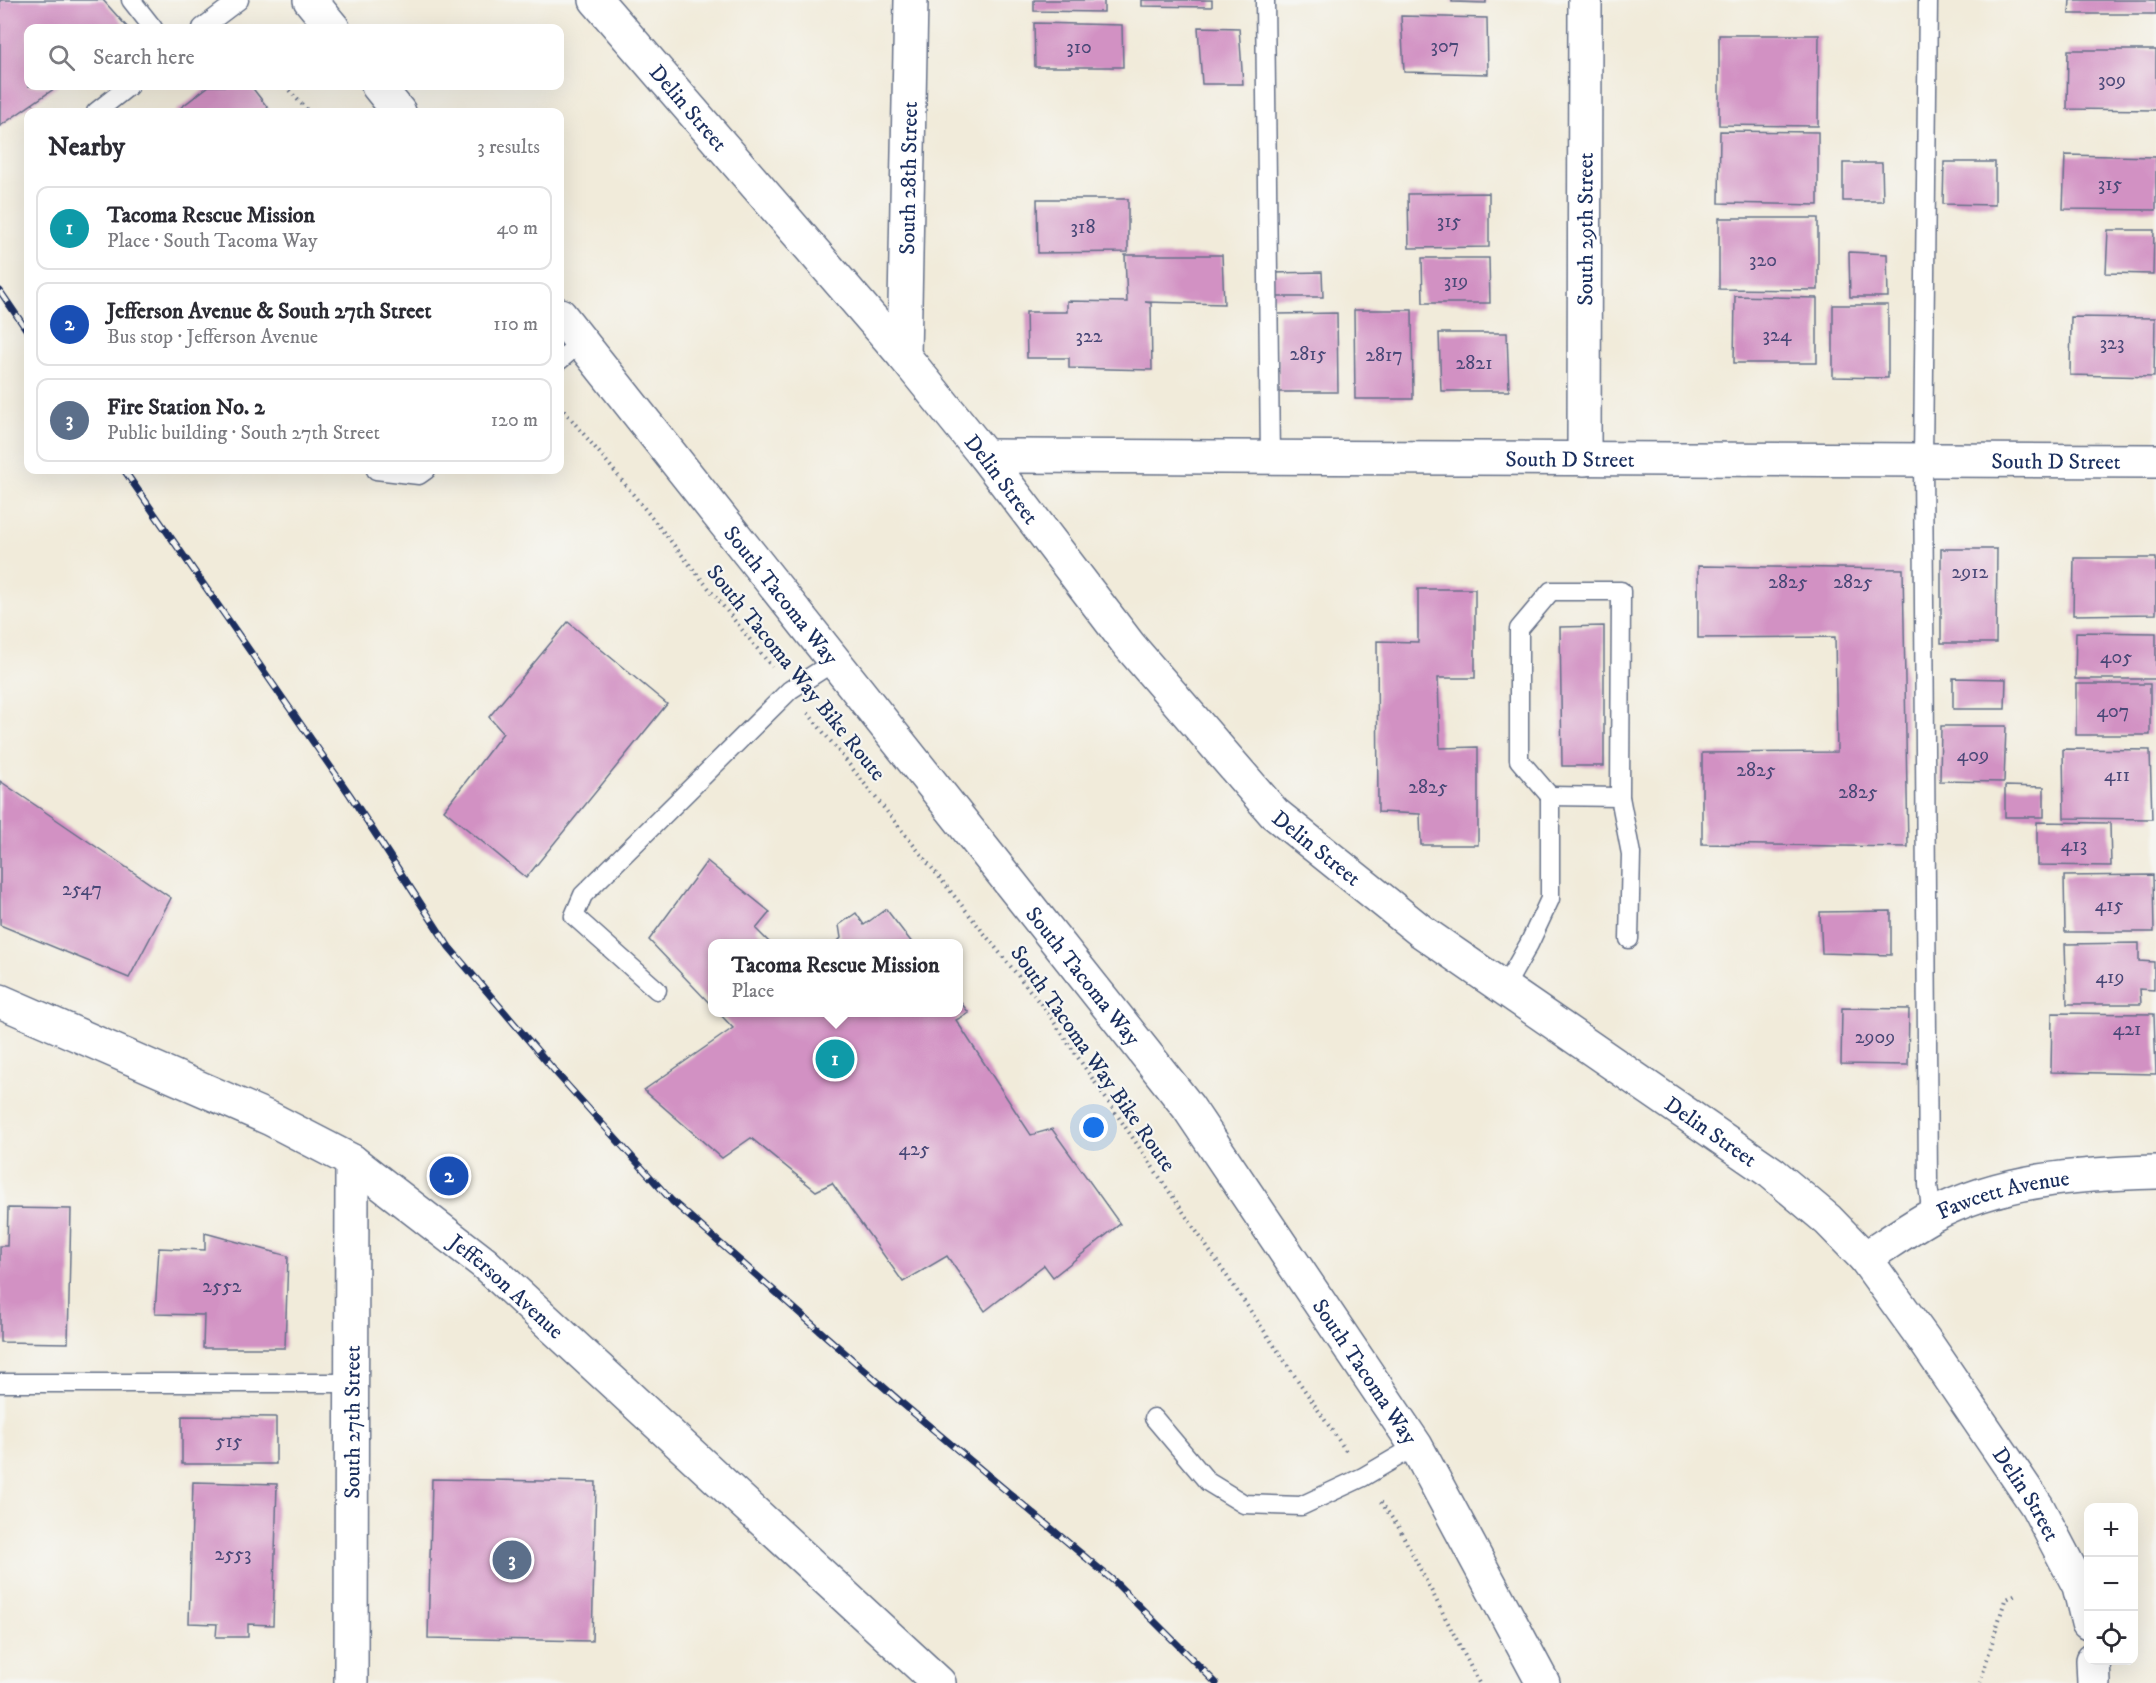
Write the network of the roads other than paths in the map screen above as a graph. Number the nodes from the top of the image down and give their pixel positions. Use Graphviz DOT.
graph roads {
  1 [pos="131,0"];
  2 [pos="239,0"];
  3 [pos="310,0"];
  4 [pos="596,0"];
  5 [pos="911,0"];
  6 [pos="1265,0"];
  7 [pos="1585,0"];
  8 [pos="1928,0"];
  9 [pos="150,24"];
  10 [pos="207,24"];
  11 [pos="330,24"];
  12 [pos="124,90"];
  13 [pos="381,90"];
  14 [pos="101,108"];
  15 [pos="396,108"];
  16 [pos="564,329"];
  17 [pos="570,351"];
  18 [pos="903,356"];
  19 [pos="985,456"];
  20 [pos="1270,459"];
  21 [pos="1584,459"];
  22 [pos="1923,459"];
  23 [pos="2156,461"];
  24 [pos="835,661"];
  25 [pos="1550,796"];
  26 [pos="1620,797"];
  27 [pos="1629,939"];
  28 [pos="1504,988"];
  29 [pos="657,990"];
  30 [pos="0,1001"];
  31 [pos="352,1161"];
  32 [pos="2156,1172"];
  33 [pos="1932,1216"];
  34 [pos="1865,1258"];
  35 [pos="0,1383"];
  36 [pos="351,1383"];
  37 [pos="1154,1418"];
  38 [pos="1416,1446"];
  39 [pos="2085,1611"];
  40 [pos="2093,1665"];
  41 [pos="351,1683"];
  42 [pos="939,1683"];
  43 [pos="1543,1683"];
  44 [pos="2094,1683"];
  1 -- 9 [label="lane"];
  2 -- 10 [label="lane"];
  3 -- 11 [label="street"];
  4 -- 18 [label="street, Delin Street"];
  5 -- 18 [label="street, South 28th Street"];
  6 -- 20 [label="lane"];
  7 -- 21 [label="street, South 29th Street"];
  8 -- 22 [label="lane"];
  12 -- 14 [label="lane"];
  13 -- 15 [label="street"];
  16 -- 17 [label="street, South Tacoma Way"];
  17 -- 24 [label="street, South Tacoma Way"];
  18 -- 19 [label="street, Delin Street"];
  19 -- 20 [label="street, South D Street"];
  19 -- 28 [label="street, Delin Street"];
  20 -- 21 [label="street, South D Street"];
  21 -- 22 [label="street, South D Street"];
  22 -- 23 [label="street, South D Street"];
  22 -- 33 [label="lane"];
  24 -- 29 [label="lane"];
  24 -- 38 [label="street, South Tacoma Way"];
  25 -- 26 [label="lane"];
  25 -- 26 [label="lane"];
  25 -- 28 [label="lane"];
  26 -- 27 [label="lane"];
  28 -- 34 [label="street, Delin Street"];
  30 -- 31 [label="street, Jefferson Avenue"];
  31 -- 36 [label="street, South 27th Street"];
  31 -- 42 [label="street, Jefferson Avenue"];
  32 -- 33 [label="street, Fawcett Avenue"];
  33 -- 34 [label="street, Fawcett Avenue"];
  34 -- 39 [label="street, Delin Street"];
  35 -- 36 [label="lane"];
  36 -- 41 [label="street, South 27th Street"];
  37 -- 38 [label="lane"];
  38 -- 43 [label="street, South Tacoma Way"];
  40 -- 44 [label="street"];
}
